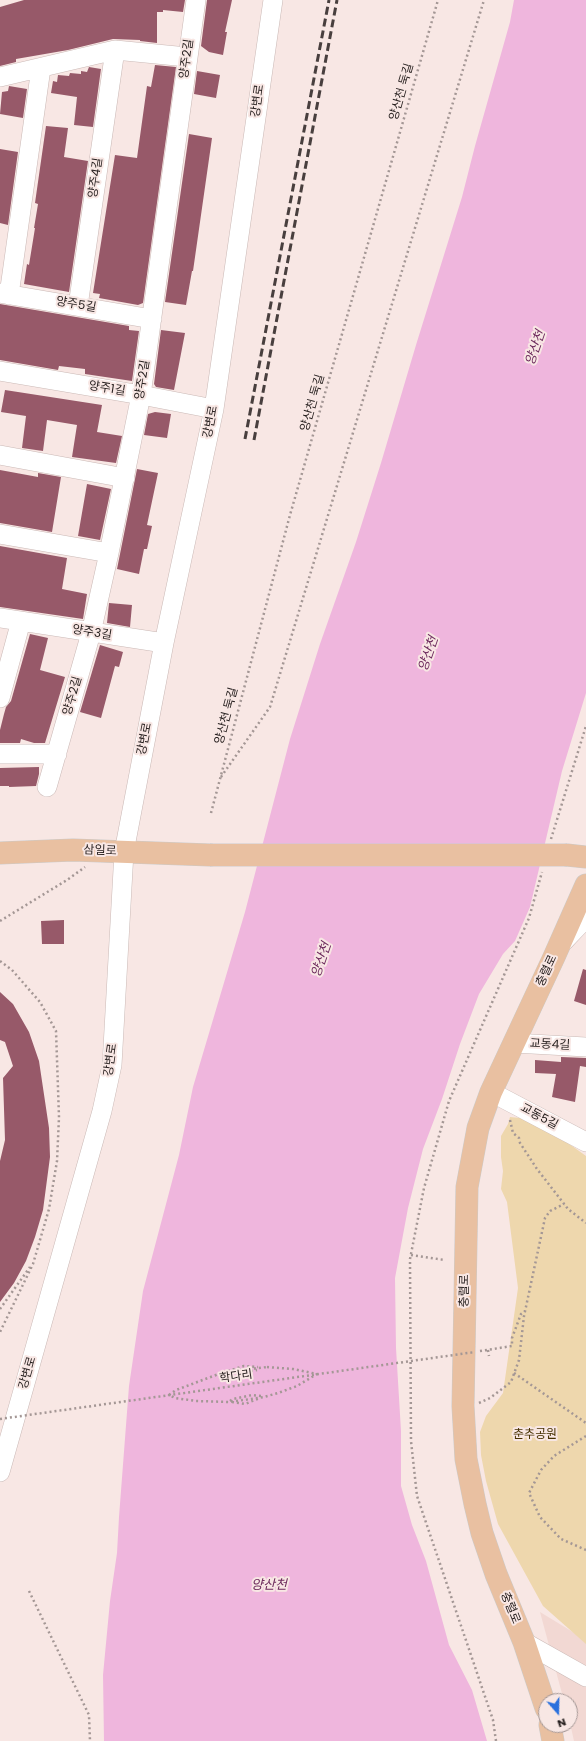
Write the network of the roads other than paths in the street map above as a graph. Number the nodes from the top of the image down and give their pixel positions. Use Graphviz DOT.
graph roads {
  1 [pos="196,0"];
  2 [pos="273,0"];
  3 [pos="115,50"];
  4 [pos="187,57"];
  5 [pos="41,68"];
  6 [pos="0,77"];
  7 [pos="5,294"];
  8 [pos="78,306"];
  9 [pos="152,319"];
  10 [pos="0,371"];
  11 [pos="141,394"];
  12 [pos="214,409"];
  13 [pos="0,455"];
  14 [pos="125,478"];
  15 [pos="0,534"];
  16 [pos="109,553"];
  17 [pos="0,618"];
  18 [pos="21,621"];
  19 [pos="91,632"];
  20 [pos="164,643"];
  21 [pos="0,698"];
  22 [pos="0,754"];
  23 [pos="57,754"];
  24 [pos="47,787"];
  25 [pos="0,852"];
  26 [pos="124,852"];
  27 [pos="577,856"];
  28 [pos="586,885"];
  29 [pos="586,920"];
  30 [pos="558,947"];
  31 [pos="514,1043"];
  32 [pos="586,1046"];
  33 [pos="491,1092"];
  34 [pos="586,1142"];
  35 [pos="0,1472"];
  36 [pos="524,1642"];
  37 [pos="586,1677"];
  38 [pos="541,1693"];
  1 -- 4 [label="street, 양주2길"];
  2 -- 12 [label="street, 강변로"];
  3 -- 4 [label="street"];
  3 -- 5 [label="street"];
  3 -- 8 [label="street, 양주4길"];
  4 -- 9 [label="street, 양주2길"];
  5 -- 6 [label="street"];
  5 -- 7 [label="street"];
  7 -- 8 [label="street, 양주5길"];
  8 -- 9 [label="street, 양주5길"];
  9 -- 11 [label="street, 양주2길"];
  10 -- 11 [label="street, 양주1길"];
  11 -- 12 [label="street, 양주1길"];
  11 -- 14 [label="street, 양주2길"];
  12 -- 20 [label="street, 강변로"];
  13 -- 14 [label="street"];
  14 -- 16 [label="street, 양주2길"];
  15 -- 16 [label="street"];
  16 -- 19 [label="street, 양주2길"];
  17 -- 18 [label="street, 양주3길"];
  18 -- 19 [label="street, 양주3길"];
  18 -- 21 [label="street"];
  19 -- 20 [label="street, 양주3길"];
  19 -- 23 [label="street, 양주2길"];
  20 -- 26 [label="street, 강변로"];
  22 -- 23 [label="street"];
  23 -- 24 [label="street, 양주2길"];
  25 -- 26 [label="main road, 삼일로"];
  26 -- 27 [label="main road, 삼일로, bridge"];
  26 -- 35 [label="street, 강변로"];
  28 -- 30 [label="main road, 충렬로"];
  29 -- 30 [label="street"];
  30 -- 31 [label="main road, 충렬로"];
  31 -- 32 [label="street, 교동4길"];
  31 -- 33 [label="main road, 충렬로"];
  33 -- 34 [label="street, 교동5길"];
  33 -- 36 [label="main road, 충렬로"];
  36 -- 37 [label="street"];
  36 -- 38 [label="main road, 충렬로"];
}
